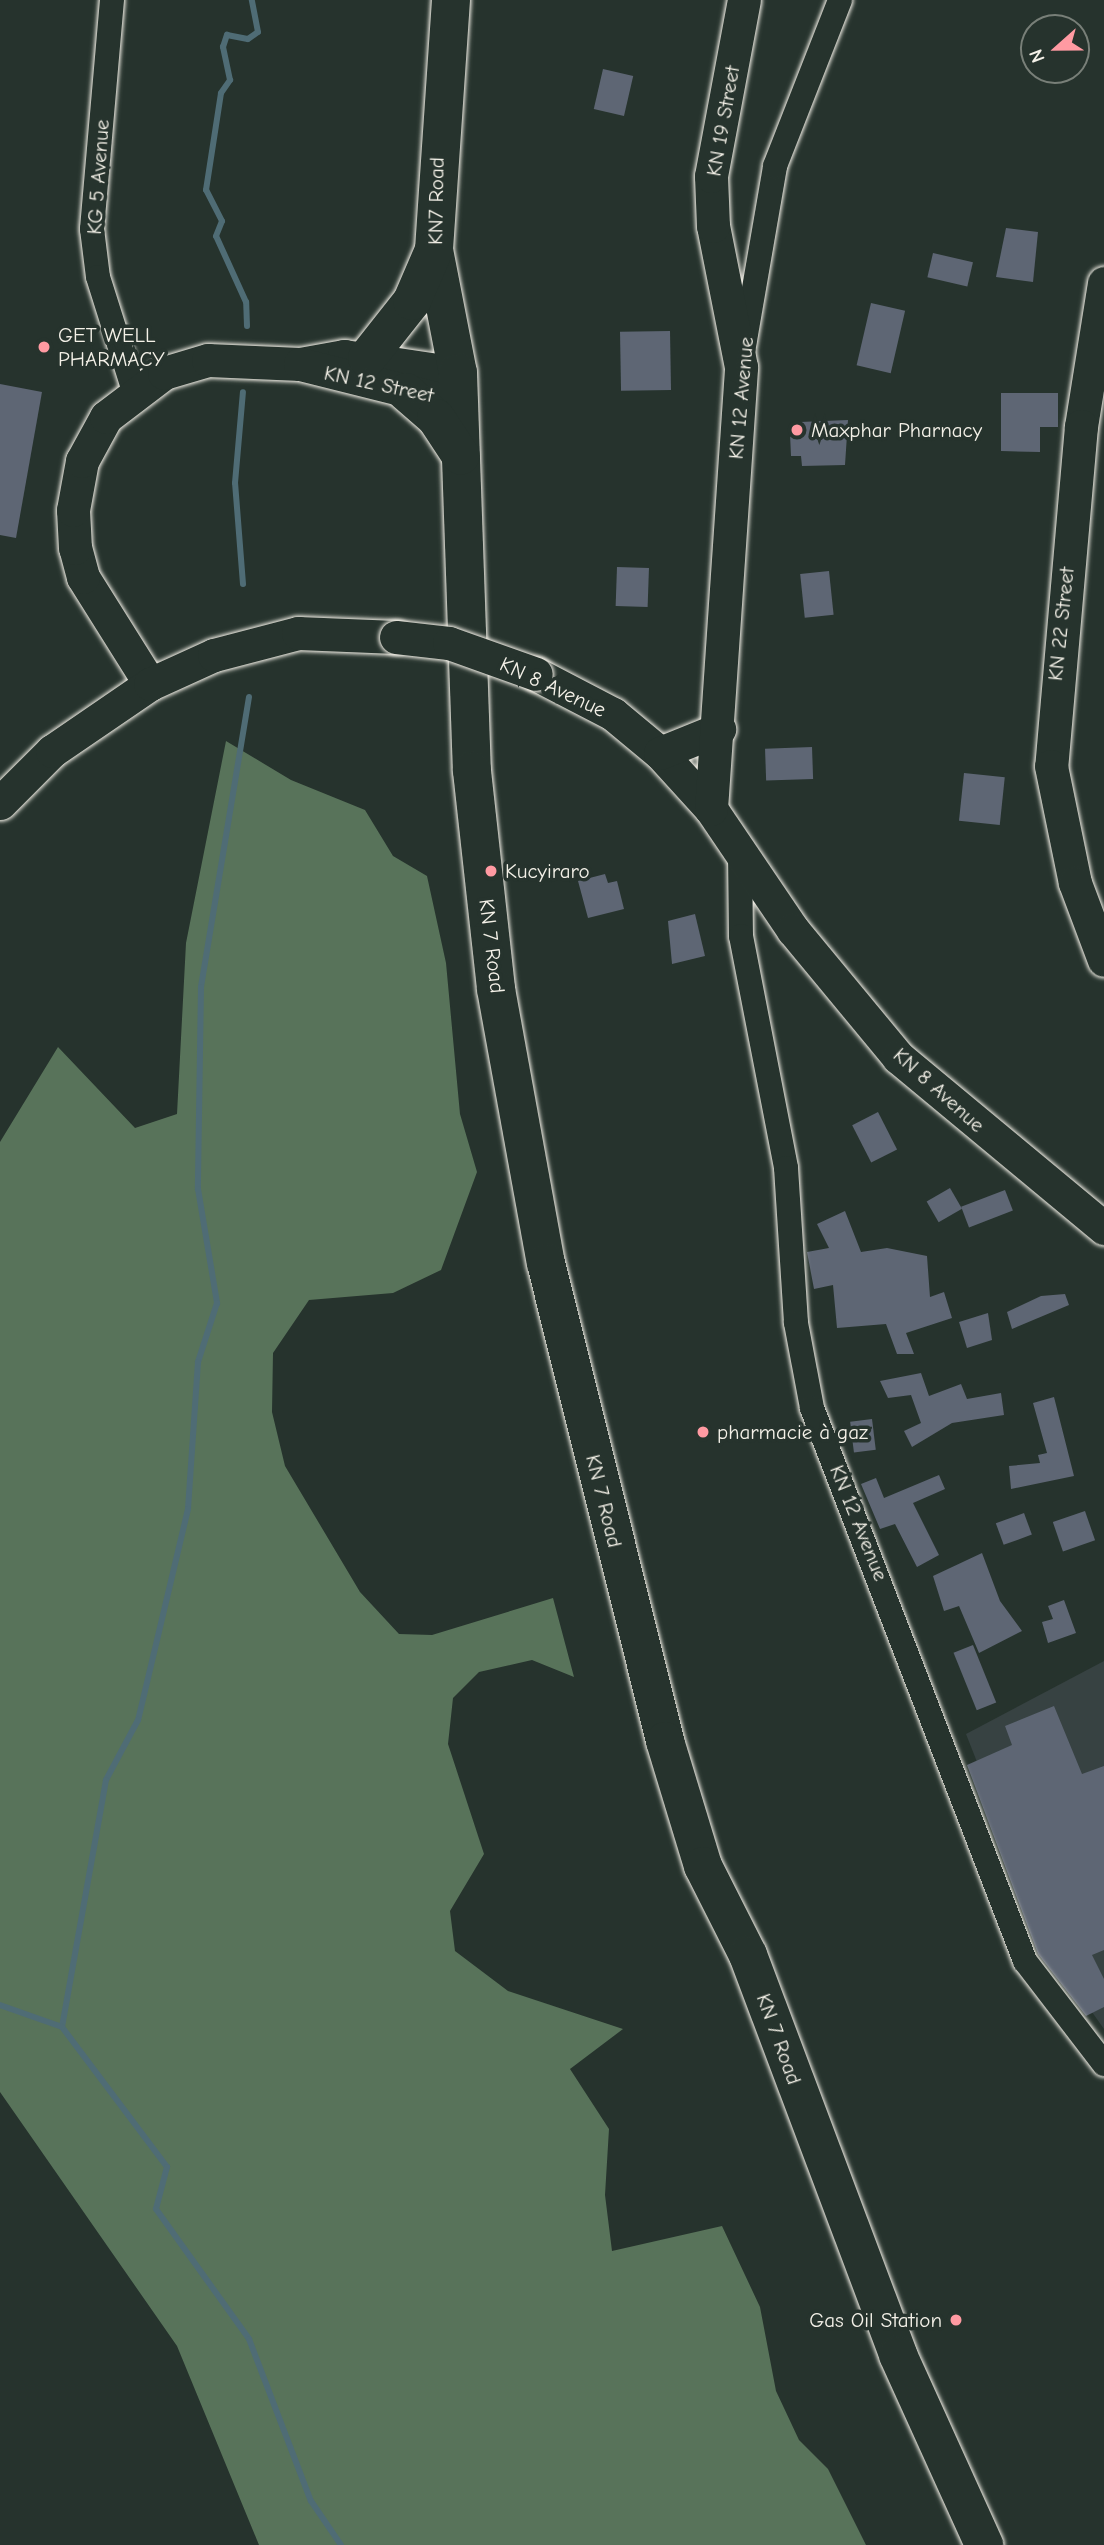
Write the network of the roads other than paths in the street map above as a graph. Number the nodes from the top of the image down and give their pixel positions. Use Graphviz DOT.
graph roads {
  1 [pos="112,0"];
  2 [pos="451,0"];
  3 [pos="744,0"];
  4 [pos="841,0"];
  5 [pos="434,250"];
  6 [pos="1104,283"];
  7 [pos="368,358"];
  8 [pos="300,364"];
  9 [pos="741,367"];
  10 [pos="459,387"];
  11 [pos="134,391"];
  12 [pos="406,392"];
  13 [pos="462,458"];
  14 [pos="150,684"];
  15 [pos="719,729"];
  16 [pos="660,753"];
  17 [pos="0,803"];
  18 [pos="711,809"];
  19 [pos="740,855"];
  20 [pos="1104,960"];
  21 [pos="1104,1228"];
  22 [pos="1104,2064"];
  23 [pos="985,2545"];
  1 -- 11 [label="street, KG 5 Avenue"];
  2 -- 5 [label="main road, KN7 Road"];
  3 -- 9 [label="main road, KN 19 Street"];
  4 -- 9 [label="street, KN 12 Avenue"];
  5 -- 7 [label="main road"];
  5 -- 10 [label="main road, KN7 Road"];
  6 -- 20 [label="main road, KN 22 Street"];
  7 -- 8 [label="main road, KN 12 Street"];
  7 -- 10 [label="main road, KN 12 Street"];
  8 -- 11 [label="main road, KN 12 Street"];
  8 -- 12 [label="main road, KN 12 Street"];
  9 -- 15 [label="main road, KN 12 Avenue"];
  10 -- 12 [label="main road, KN 12 Street"];
  10 -- 13 [label="main road, KN 7 Road"];
  11 -- 14 [label="main road, KN 12 Street"];
  12 -- 13 [label="main road"];
  13 -- 23 [label="main road, KN 7 Road"];
  14 -- 16 [label="main road, KN 8 Avenue, bridge"];
  14 -- 17 [label="main road, KN 8 Avenue"];
  15 -- 16 [label="main road"];
  15 -- 18 [label="main road, KN 12 Avenue"];
  16 -- 18 [label="main road, KN 8 Avenue"];
  18 -- 19 [label="main road, KN 8 Avenue"];
  19 -- 21 [label="main road, KN 8 Avenue"];
  19 -- 22 [label="street, KN 12 Avenue"];
}
